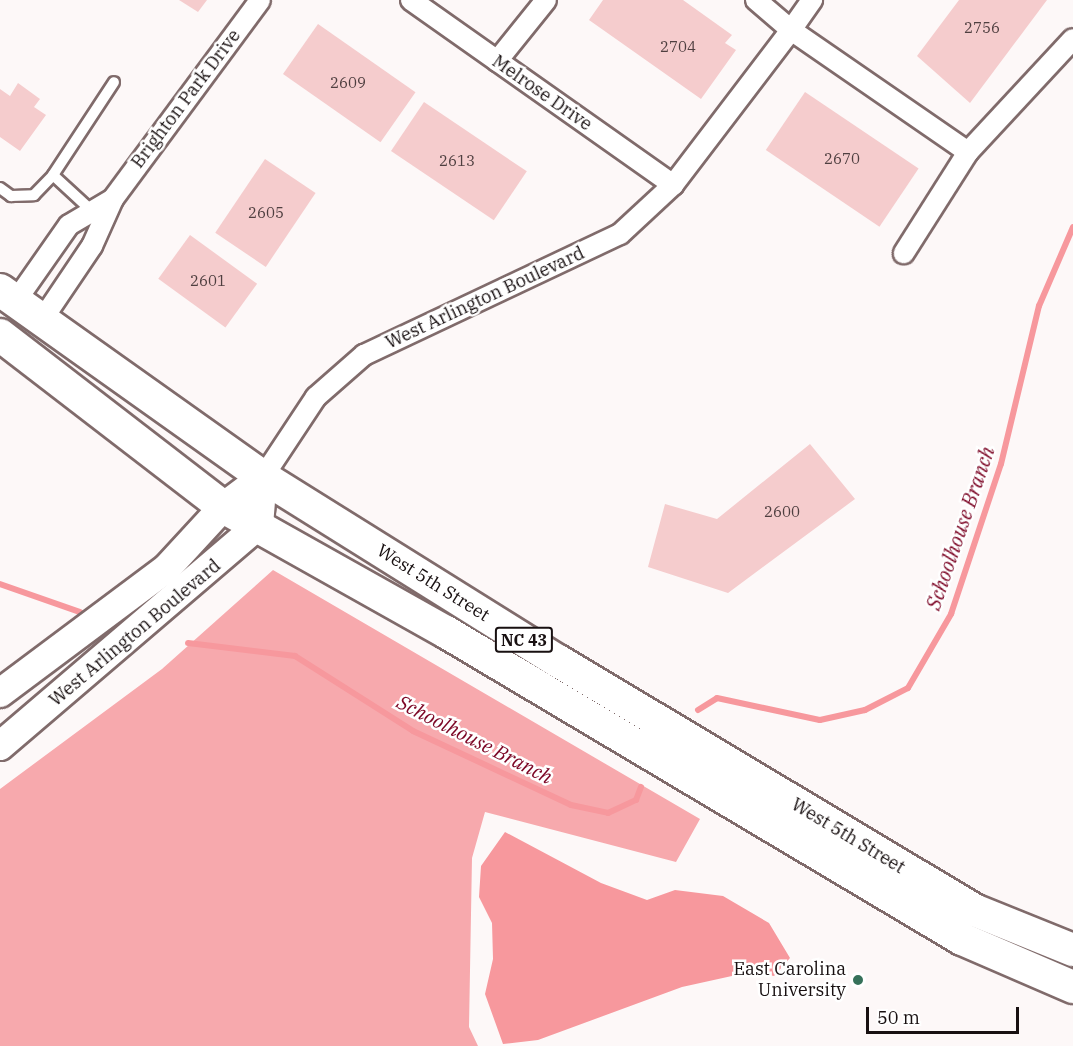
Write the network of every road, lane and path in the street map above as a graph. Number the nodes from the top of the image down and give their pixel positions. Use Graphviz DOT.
graph roads {
  1 [pos="260,0"];
  2 [pos="411,0"];
  3 [pos="546,0"];
  4 [pos="756,0"];
  5 [pos="812,0"];
  6 [pos="791,30"];
  7 [pos="1073,39"];
  8 [pos="497,61"];
  9 [pos="114,82"];
  10 [pos="968,152"];
  11 [pos="53,175"];
  12 [pos="673,186"];
  13 [pos="0,188"];
  14 [pos="113,199"];
  15 [pos="92,211"];
  16 [pos="904,253"];
  17 [pos="8,296"];
  18 [pos="40,323"];
  19 [pos="0,335"];
  20 [pos="263,477"];
  21 [pos="223,507"];
  22 [pos="259,525"];
  23 [pos="0,693"];
  24 [pos="0,746"];
  25 [pos="1073,950"];
  26 [pos="1073,987"];
  1 -- 14 [label="street, Brighton Park Drive"];
  2 -- 8 [label="street, Melrose Drive"];
  3 -- 8 [label="street"];
  4 -- 6 [label="street"];
  5 -- 6 [label="street, West Arlington Boulevard"];
  6 -- 10 [label="street"];
  6 -- 12 [label="street, West Arlington Boulevard"];
  7 -- 10 [label="street"];
  8 -- 12 [label="street, Melrose Drive"];
  9 -- 11 [label="lane"];
  10 -- 16 [label="street"];
  11 -- 13 [label="lane"];
  11 -- 15 [label="lane"];
  12 -- 20 [label="street, West Arlington Boulevard"];
  14 -- 15 [label="street, Brighton Park Drive"];
  14 -- 18 [label="street, Brighton Park Drive"];
  15 -- 17 [label="street, Brighton Park Drive"];
  17 -- 18 [label="main road, West 5th Street / NC 43"];
  18 -- 20 [label="main road, West 5th Street / NC 43"];
  19 -- 21 [label="main road, West 5th Street / NC 43"];
  20 -- 21 [label="main road, West Arlington Boulevard"];
  20 -- 22 [label="main road, West Arlington Boulevard"];
  20 -- 25 [label="main road, West 5th Street / NC 43"];
  21 -- 22 [label="main road, West 5th Street / NC 43"];
  21 -- 23 [label="main road, West Arlington Boulevard"];
  22 -- 24 [label="main road, West Arlington Boulevard"];
  22 -- 26 [label="main road, West 5th Street / NC 43"];
}
